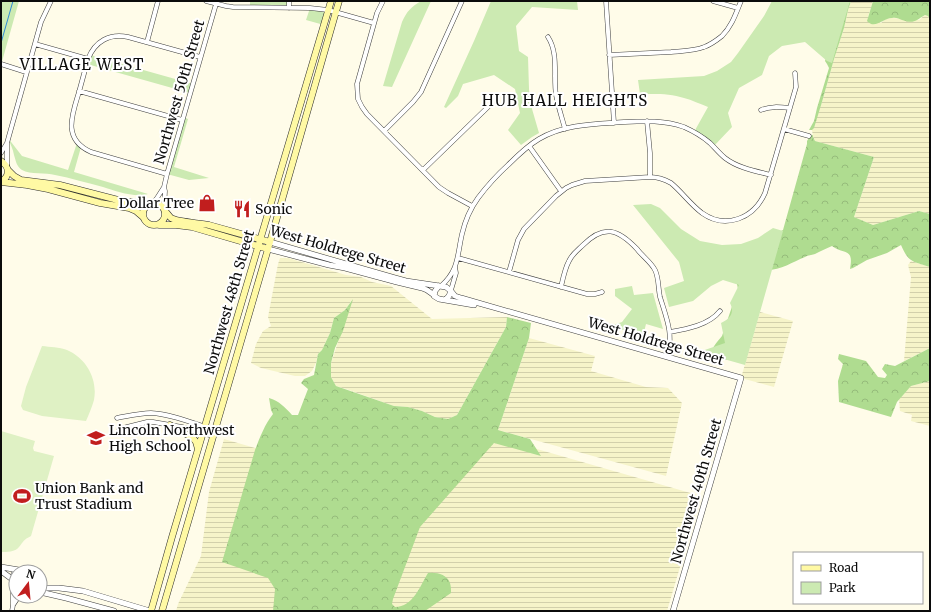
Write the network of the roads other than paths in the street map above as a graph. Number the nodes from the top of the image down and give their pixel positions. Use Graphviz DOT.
graph roads {
  1 [pos="51,1"];
  2 [pos="158,1"];
  3 [pos="206,1"];
  4 [pos="289,1"];
  5 [pos="330,1"];
  6 [pos="339,1"];
  7 [pos="383,1"];
  8 [pos="462,1"];
  9 [pos="606,1"];
  10 [pos="713,1"];
  11 [pos="741,1"];
  12 [pos="216,4"];
  13 [pos="289,8"];
  14 [pos="738,8"];
  15 [pos="328,10"];
  16 [pos="336,12"];
  17 [pos="374,23"];
  18 [pos="548,37"];
  19 [pos="147,42"];
  20 [pos="35,44"];
  21 [pos="609,55"];
  22 [pos="200,57"];
  23 [pos="88,59"];
  24 [pos="1,64"];
  25 [pos="26,72"];
  26 [pos="795,73"];
  27 [pos="79,91"];
  28 [pos="488,107"];
  29 [pos="790,108"];
  30 [pos="761,110"];
  31 [pos="182,120"];
  32 [pos="647,121"];
  33 [pos="614,123"];
  34 [pos="565,129"];
  35 [pos="784,129"];
  36 [pos="384,131"];
  37 [pos="808,136"];
  38 [pos="7,143"];
  39 [pos="529,146"];
  40 [pos="1,153"];
  41 [pos="1,161"];
  42 [pos="7,168"];
  43 [pos="423,170"];
  44 [pos="167,174"];
  45 [pos="770,175"];
  46 [pos="650,176"];
  47 [pos="1,182"];
  48 [pos="164,187"];
  49 [pos="562,191"];
  50 [pos="151,204"];
  51 [pos="472,206"];
  52 [pos="165,210"];
  53 [pos="143,217"];
  54 [pos="159,225"];
  55 [pos="260,239"];
  56 [pos="270,242"];
  57 [pos="258,246"];
  58 [pos="268,248"];
  59 [pos="458,258"];
  60 [pos="456,266"];
  61 [pos="509,272"];
  62 [pos="440,286"];
  63 [pos="561,287"];
  64 [pos="451,290"];
  65 [pos="602,292"];
  66 [pos="434,295"];
  67 [pos="445,300"];
  68 [pos="495,308"];
  69 [pos="720,311"];
  70 [pos="670,332"];
  71 [pos="668,357"];
  72 [pos="741,378"];
  73 [pos="117,418"];
  74 [pos="170,425"];
  75 [pos="119,429"];
  76 [pos="204,430"];
  77 [pos="215,430"];
  78 [pos="213,436"];
  79 [pos="198,449"];
  80 [pos="48,586"];
  81 [pos="48,588"];
  82 [pos="53,588"];
  83 [pos="48,593"];
  84 [pos="13,605"];
  85 [pos="12,611"];
  86 [pos="114,611"];
  87 [pos="151,611"];
  88 [pos="162,611"];
  89 [pos="673,611"];
  1 -- 20 [label="street"];
  2 -- 19 [label="street"];
  3 -- 12 [label="street"];
  4 -- 13 [label="street"];
  5 -- 15 [label="main road, Northwest 48th Street"];
  6 -- 16 [label="main road, Northwest 48th Street"];
  7 -- 17 [label="street"];
  8 -- 36 [label="street"];
  9 -- 21 [label="street"];
  10 -- 14 [label="street"];
  11 -- 14 [label="street"];
  12 -- 13 [label="street"];
  12 -- 22 [label="street, Northwest 50th Street"];
  13 -- 15 [label="street"];
  14 -- 21 [label="street"];
  15 -- 16 [label="street"];
  15 -- 55 [label="main road, Northwest 48th Street"];
  16 -- 17 [label="street"];
  16 -- 56 [label="main road, Northwest 48th Street"];
  17 -- 36 [label="street"];
  18 -- 34 [label="street"];
  19 -- 22 [label="street"];
  19 -- 23 [label="street"];
  20 -- 23 [label="street"];
  20 -- 25 [label="street"];
  21 -- 33 [label="street"];
  22 -- 31 [label="street, Northwest 50th Street"];
  23 -- 27 [label="street"];
  24 -- 25 [label="street"];
  25 -- 38 [label="street"];
  26 -- 29 [label="street"];
  27 -- 31 [label="street"];
  27 -- 44 [label="street"];
  28 -- 43 [label="street"];
  29 -- 30 [label="street"];
  29 -- 35 [label="street"];
  31 -- 44 [label="street, Northwest 50th Street"];
  32 -- 33 [label="street"];
  32 -- 45 [label="street"];
  32 -- 46 [label="street"];
  33 -- 34 [label="street"];
  34 -- 39 [label="street"];
  35 -- 37 [label="street"];
  35 -- 45 [label="street"];
  36 -- 43 [label="street"];
  38 -- 40 [label="street"];
  38 -- 42 [label="street"];
  39 -- 49 [label="street"];
  39 -- 51 [label="street"];
  41 -- 42 [label="main road"];
  42 -- 47 [label="main road"];
  42 -- 50 [label="main road"];
  43 -- 51 [label="street"];
  44 -- 48 [label="street, Northwest 50th Street"];
  45 -- 46 [label="street"];
  46 -- 49 [label="street"];
  47 -- 53 [label="main road"];
  48 -- 50 [label="street, Northwest 50th Street"];
  48 -- 52 [label="street, Northwest 50th Street"];
  49 -- 61 [label="street"];
  50 -- 52 [label="main road"];
  50 -- 53 [label="main road"];
  51 -- 59 [label="street"];
  52 -- 54 [label="main road"];
  52 -- 55 [label="main road, West Holdrege Street"];
  53 -- 54 [label="main road"];
  54 -- 57 [label="main road, West Holdrege Street"];
  55 -- 56 [label="main road, West Holdrege Street"];
  55 -- 57 [label="main road, Northwest 48th Street"];
  56 -- 58 [label="main road, Northwest 48th Street"];
  56 -- 62 [label="street, West Holdrege Street"];
  57 -- 58 [label="main road, West Holdrege Street"];
  57 -- 76 [label="main road, Northwest 48th Street"];
  58 -- 66 [label="street, West Holdrege Street"];
  58 -- 77 [label="main road, Northwest 48th Street"];
  59 -- 60 [label="street"];
  59 -- 61 [label="street"];
  60 -- 62 [label="street"];
  60 -- 64 [label="street"];
  61 -- 63 [label="street"];
  62 -- 64 [label="street"];
  62 -- 66 [label="street"];
  63 -- 65 [label="street"];
  63 -- 70 [label="street"];
  64 -- 67 [label="street"];
  64 -- 68 [label="street, West Holdrege Street"];
  66 -- 67 [label="street"];
  67 -- 68 [label="street, West Holdrege Street"];
  68 -- 71 [label="street, West Holdrege Street"];
  69 -- 70 [label="street"];
  70 -- 71 [label="street"];
  71 -- 72 [label="street, West Holdrege Street"];
  72 -- 89 [label="street, Northwest 40th Street"];
  73 -- 76 [label="street"];
  74 -- 75 [label="street"];
  74 -- 76 [label="street"];
  74 -- 79 [label="main road"];
  76 -- 77 [label="street"];
  76 -- 78 [label="street"];
  76 -- 79 [label="main road, Northwest 48th Street"];
  77 -- 78 [label="main road, Northwest 48th Street"];
  78 -- 88 [label="main road, Northwest 48th Street"];
  79 -- 87 [label="main road, Northwest 48th Street"];
  80 -- 82 [label="street"];
  81 -- 82 [label="street"];
  82 -- 87 [label="street"];
  83 -- 86 [label="street"];
  84 -- 85 [label="street"];
}
